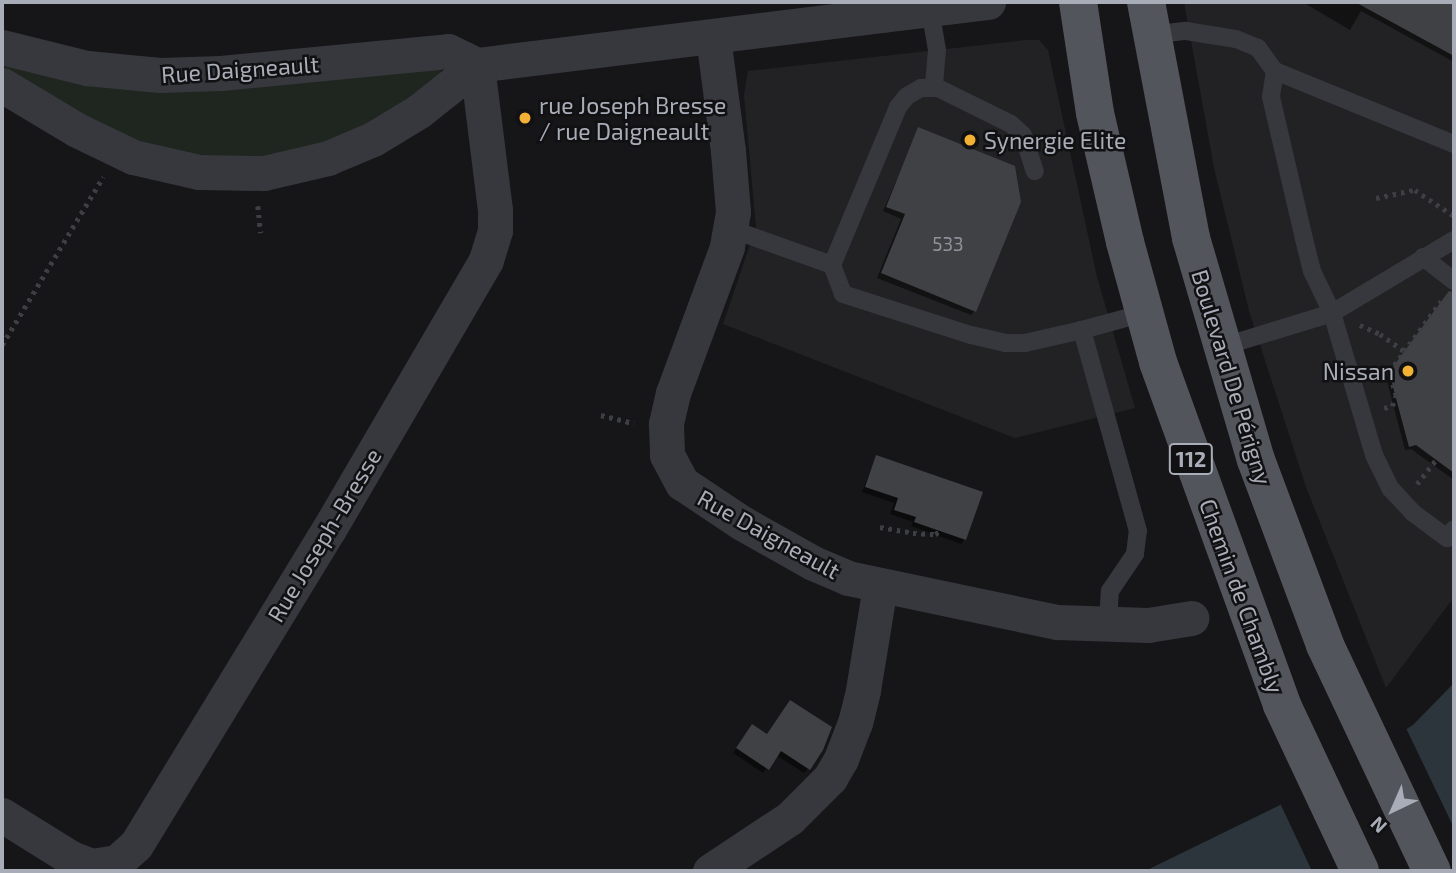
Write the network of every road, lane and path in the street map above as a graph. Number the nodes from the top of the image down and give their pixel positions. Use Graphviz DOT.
graph roads {
  1 [pos="989,2"];
  2 [pos="1078,2"];
  3 [pos="930,9"];
  4 [pos="1148,18"];
  5 [pos="713,37"];
  6 [pos="2,47"];
  7 [pos="477,65"];
  8 [pos="1275,71"];
  9 [pos="2,85"];
  10 [pos="934,87"];
  11 [pos="1454,144"];
  12 [pos="1035,170"];
  13 [pos="105,173"];
  14 [pos="257,198"];
  15 [pos="1376,198"];
  16 [pos="1454,217"];
  17 [pos="731,229"];
  18 [pos="261,233"];
  19 [pos="1454,240"];
  20 [pos="1423,257"];
  21 [pos="832,265"];
  22 [pos="1454,281"];
  23 [pos="1443,298"];
  24 [pos="1144,313"];
  25 [pos="1332,313"];
  26 [pos="1082,330"];
  27 [pos="1380,334"];
  28 [pos="2,345"];
  29 [pos="1221,346"];
  30 [pos="1405,351"];
  31 [pos="1389,372"];
  32 [pos="1373,374"];
  33 [pos="1396,396"];
  34 [pos="601,415"];
  35 [pos="637,424"];
  36 [pos="1436,460"];
  37 [pos="1417,485"];
  38 [pos="880,527"];
  39 [pos="1454,529"];
  40 [pos="941,531"];
  41 [pos="880,586"];
  42 [pos="1191,618"];
  43 [pos="1108,625"];
  44 [pos="2,815"];
  45 [pos="710,871"];
  46 [pos="1360,871"];
  47 [pos="1432,871"];
  1 -- 3 [label="street"];
  2 -- 24 [label="main road, 112"];
  3 -- 5 [label="street"];
  3 -- 10 [label="lane"];
  4 -- 8 [label="lane"];
  4 -- 29 [label="main road, Boulevard De Périgny"];
  5 -- 7 [label="street"];
  5 -- 17 [label="street, Rue Daigneault"];
  6 -- 7 [label="street, Rue Daigneault"];
  7 -- 9 [label="street"];
  7 -- 44 [label="street, Rue Joseph-Bresse"];
  8 -- 11 [label="lane"];
  8 -- 25 [label="lane"];
  10 -- 12 [label="lane"];
  10 -- 21 [label="lane"];
  13 -- 28 [label="path"];
  14 -- 18 [label="path"];
  15 -- 16 [label="path"];
  17 -- 21 [label="lane"];
  17 -- 41 [label="street, Rue Daigneault"];
  19 -- 20 [label="lane"];
  20 -- 22 [label="lane"];
  20 -- 25 [label="lane"];
  21 -- 26 [label="lane"];
  23 -- 30 [label="path"];
  24 -- 26 [label="lane"];
  24 -- 46 [label="main road, Chemin de Chambly / 112"];
  25 -- 29 [label="lane"];
  25 -- 39 [label="lane"];
  26 -- 43 [label="lane"];
  27 -- 30 [label="path"];
  29 -- 47 [label="main road, Boulevard De Périgny"];
  30 -- 31 [label="path"];
  31 -- 32 [label="path"];
  31 -- 33 [label="path"];
  34 -- 35 [label="path"];
  36 -- 37 [label="path"];
  38 -- 40 [label="path"];
  41 -- 43 [label="street, Rue Daigneault"];
  41 -- 45 [label="street"];
  42 -- 43 [label="street, Rue Daigneault"];
}
